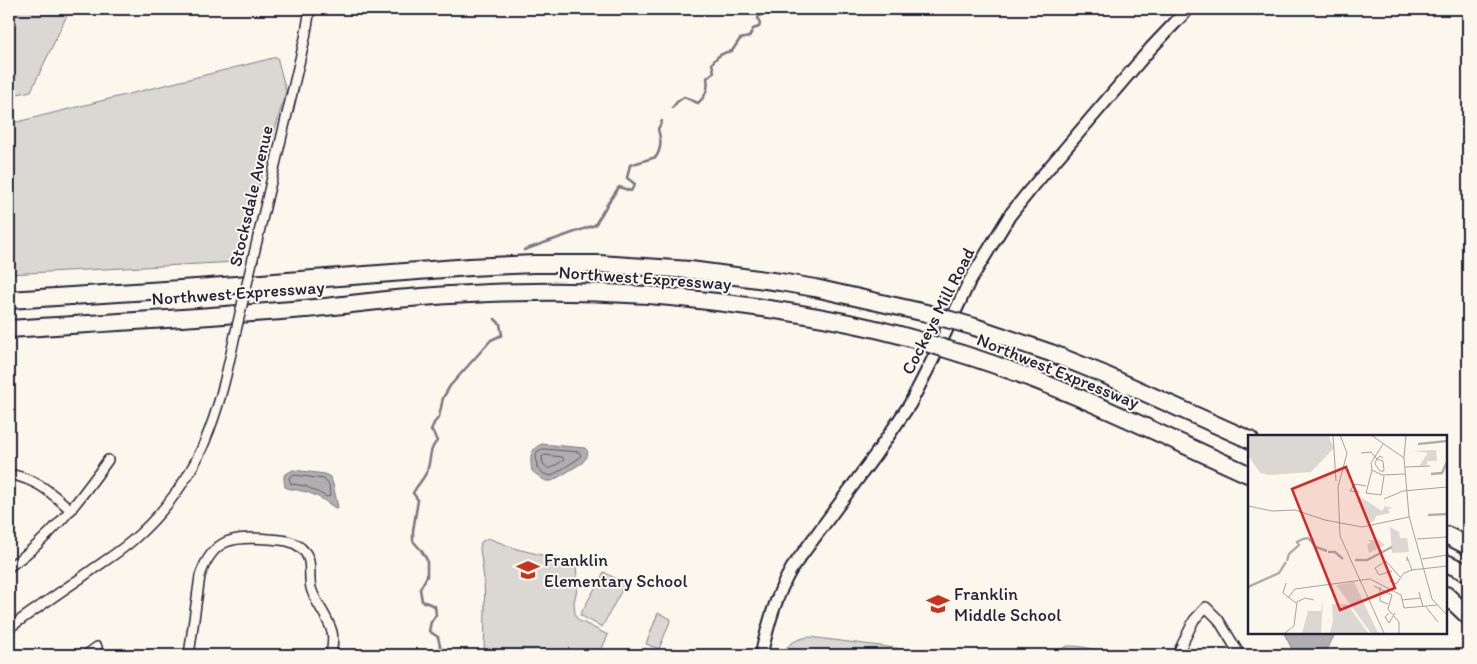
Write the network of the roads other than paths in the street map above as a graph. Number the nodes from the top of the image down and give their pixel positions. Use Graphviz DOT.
graph roads {
  1 [pos="310,9"];
  2 [pos="1188,9"];
  3 [pos="9,300"];
  4 [pos="9,329"];
  5 [pos="1248,439"];
  6 [pos="108,460"];
  7 [pos="9,474"];
  8 [pos="1248,474"];
  9 [pos="71,510"];
  10 [pos="1447,527"];
  11 [pos="1447,536"];
  12 [pos="1468,537"];
  13 [pos="1468,546"];
  14 [pos="1447,563"];
  15 [pos="9,567"];
  16 [pos="1468,573"];
  17 [pos="1447,595"];
  18 [pos="1468,616"];
  19 [pos="9,628"];
  20 [pos="97,647"];
  21 [pos="86,655"];
  22 [pos="189,655"];
  23 [pos="331,655"];
  24 [pos="761,655"];
  25 [pos="1177,655"];
  26 [pos="1240,655"];
  1 -- 19 [label="street, Stocksdale Avenue, bridge"];
  2 -- 24 [label="street, Cockeys Mill Road"];
  3 -- 5 [label="highway, Northwest Expressway, bridge"];
  4 -- 8 [label="highway, Northwest Expressway, bridge"];
  6 -- 9 [label="street"];
  7 -- 9 [label="street"];
  9 -- 15 [label="street"];
  10 -- 12 [label="highway"];
  11 -- 13 [label="highway"];
  14 -- 16 [label="highway"];
  17 -- 18 [label="highway"];
  20 -- 21 [label="street"];
  22 -- 23 [label="street"];
  25 -- 26 [label="street"];
}
